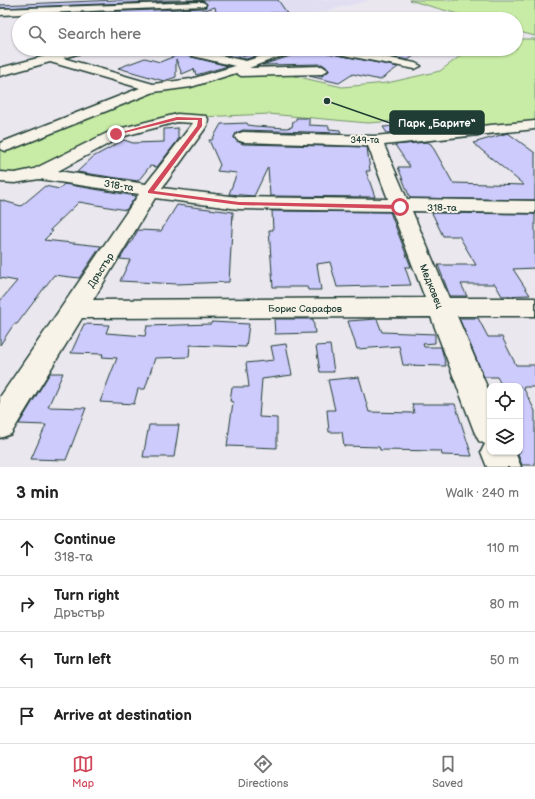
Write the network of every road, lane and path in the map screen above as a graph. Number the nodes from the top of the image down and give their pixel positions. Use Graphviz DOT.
graph roads {
  1 [pos="204,1"];
  2 [pos="0,12"];
  3 [pos="205,12"];
  4 [pos="58,56"];
  5 [pos="207,56"];
  6 [pos="271,56"];
  7 [pos="364,56"];
  8 [pos="50,58"];
  9 [pos="247,65"];
  10 [pos="415,66"];
  11 [pos="322,70"];
  12 [pos="0,72"];
  13 [pos="228,73"];
  14 [pos="152,88"];
  15 [pos="535,125"];
  16 [pos="242,137"];
  17 [pos="374,140"];
  18 [pos="6,146"];
  19 [pos="39,174"];
  20 [pos="0,177"];
  21 [pos="150,192"];
  22 [pos="400,207"];
  23 [pos="535,207"];
  24 [pos="535,306"];
  25 [pos="440,307"];
  26 [pos="74,309"];
  27 [pos="0,424"];
  28 [pos="487,424"];
  29 [pos="499,455"];
  30 [pos="504,467"];
  1 -- 2 [label="street"];
  1 -- 3 [label="street"];
  4 -- 8 [label="street"];
  5 -- 9 [label="street"];
  6 -- 9 [label="street"];
  7 -- 10 [label="street"];
  8 -- 12 [label="street"];
  8 -- 14 [label="street"];
  9 -- 13 [label="street"];
  11 -- 13 [label="street"];
  13 -- 14 [label="street"];
  14 -- 18 [label="street"];
  15 -- 17 [label="street, 349-та"];
  16 -- 17 [label="street, 349-та"];
  17 -- 22 [label="street, Медковец"];
  19 -- 20 [label="street"];
  19 -- 21 [label="street, 318-та"];
  19 -- 21 [label="street, Дръстър"];
  21 -- 22 [label="street, 318-та"];
  21 -- 26 [label="street, Дръстър"];
  22 -- 23 [label="street, 318-та"];
  22 -- 25 [label="street, Медковец"];
  24 -- 25 [label="street, Борис Сарафов"];
  25 -- 26 [label="street, Борис Сарафов"];
  25 -- 28 [label="street, Медковец"];
  26 -- 27 [label="street, Дръстър"];
  29 -- 30 [label="street"];
}
